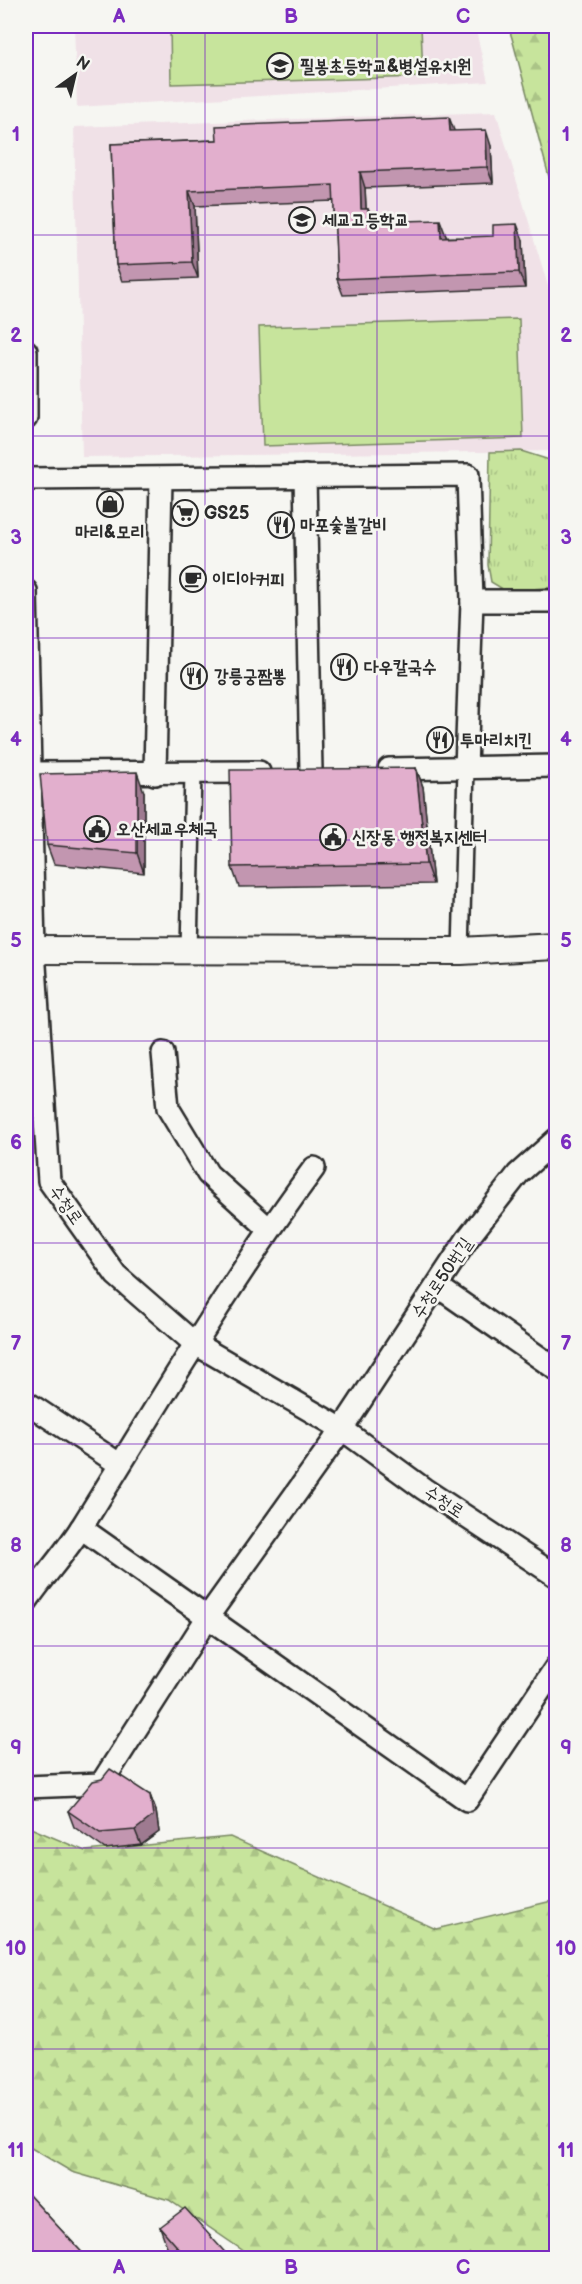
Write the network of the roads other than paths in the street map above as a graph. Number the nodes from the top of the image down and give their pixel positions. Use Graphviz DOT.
graph roads {
  1 [pos="26,351"];
  2 [pos="26,417"];
  3 [pos="305,476"];
  4 [pos="26,479"];
  5 [pos="161,479"];
  6 [pos="26,591"];
  7 [pos="472,601"];
  8 [pos="556,601"];
  9 [pos="556,766"];
  10 [pos="466,768"];
  11 [pos="335,770"];
  12 [pos="371,770"];
  13 [pos="311,771"];
  14 [pos="30,773"];
  15 [pos="193,773"];
  16 [pos="155,774"];
  17 [pos="556,946"];
  18 [pos="30,950"];
  19 [pos="189,951"];
  20 [pos="461,951"];
  21 [pos="163,1053"];
  22 [pos="556,1140"];
  23 [pos="314,1168"];
  24 [pos="269,1229"];
  25 [pos="437,1286"];
  26 [pos="194,1343"];
  27 [pos="556,1369"];
  28 [pos="26,1402"];
  29 [pos="342,1429"];
  30 [pos="119,1464"];
  31 [pos="81,1528"];
  32 [pos="556,1576"];
  33 [pos="26,1602"];
  34 [pos="209,1615"];
  35 [pos="556,1667"];
  36 [pos="26,1787"];
  1 -- 2 [label="street"];
  3 -- 5 [label="street"];
  3 -- 7 [label="street"];
  3 -- 13 [label="street"];
  4 -- 5 [label="street"];
  5 -- 16 [label="street"];
  6 -- 14 [label="street, 수청로"];
  7 -- 8 [label="street"];
  7 -- 10 [label="street"];
  9 -- 10 [label="street"];
  10 -- 12 [label="street"];
  10 -- 20 [label="street"];
  11 -- 13 [label="street"];
  13 -- 15 [label="street"];
  14 -- 16 [label="street"];
  14 -- 18 [label="street, 수청로"];
  15 -- 16 [label="street"];
  15 -- 19 [label="street"];
  17 -- 20 [label="street"];
  18 -- 19 [label="street"];
  18 -- 26 [label="street, 수청로"];
  19 -- 20 [label="street"];
  21 -- 24 [label="street"];
  22 -- 25 [label="street, 수청로50번길"];
  23 -- 24 [label="street"];
  24 -- 26 [label="street"];
  25 -- 27 [label="street"];
  25 -- 29 [label="street, 수청로50번길"];
  26 -- 29 [label="street, 수청로"];
  26 -- 30 [label="street"];
  28 -- 30 [label="street"];
  29 -- 32 [label="street, 수청로"];
  29 -- 34 [label="street, 수청로50번길"];
  30 -- 31 [label="street"];
  31 -- 33 [label="street"];
  31 -- 34 [label="street"];
  34 -- 35 [label="street"];
  34 -- 36 [label="street, 수청로50번길"];
}
